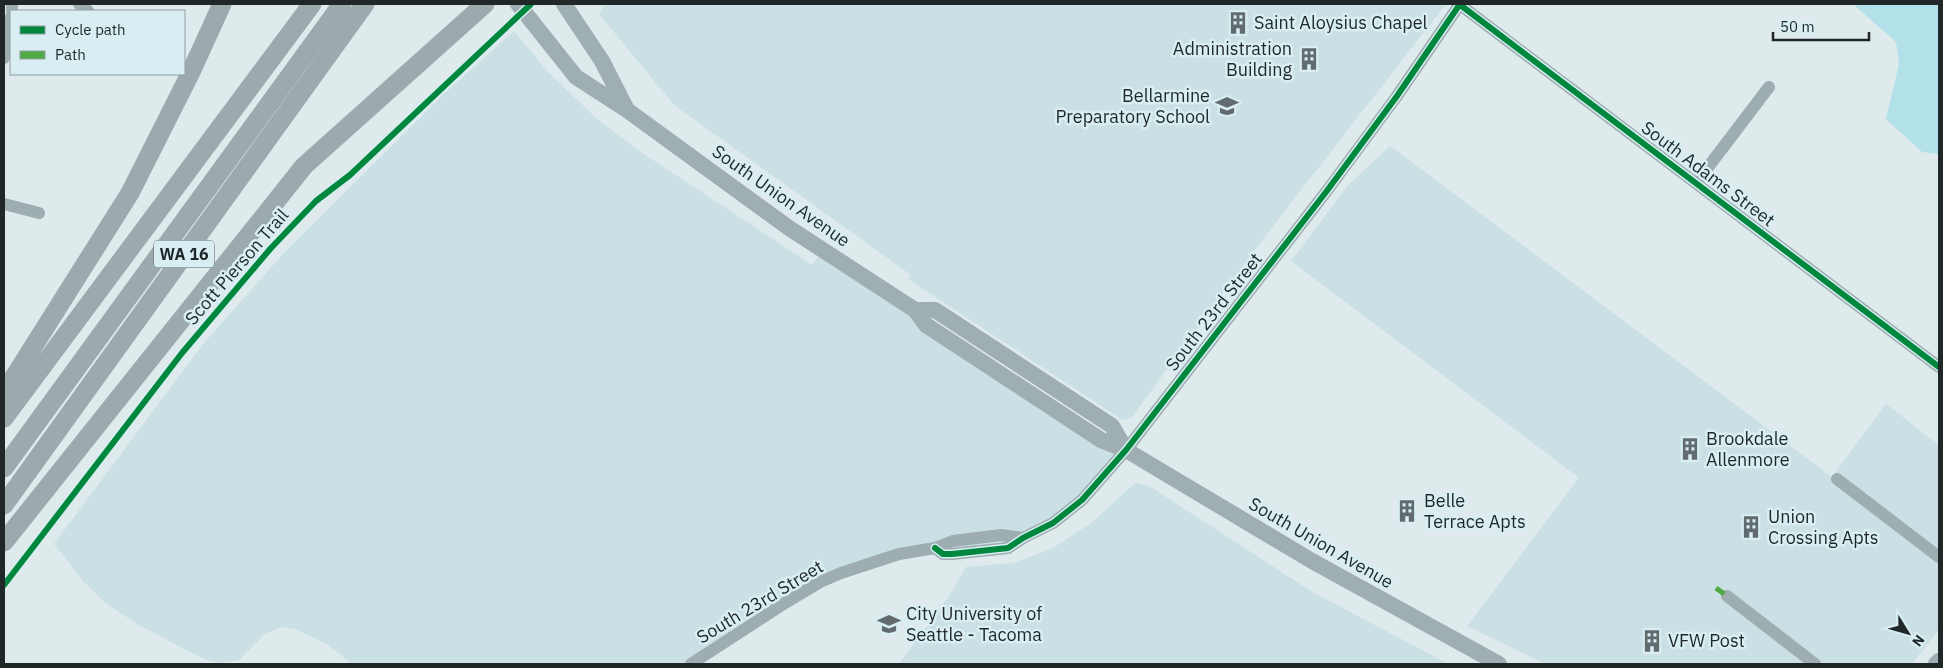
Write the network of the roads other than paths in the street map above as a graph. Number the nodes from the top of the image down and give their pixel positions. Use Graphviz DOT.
graph roads {
  1 [pos="222,4"];
  2 [pos="312,4"];
  3 [pos="342,4"];
  4 [pos="365,4"];
  5 [pos="485,4"];
  6 [pos="518,4"];
  7 [pos="564,4"];
  8 [pos="1460,4"];
  9 [pos="10,23"];
  10 [pos="4,58"];
  11 [pos="1769,87"];
  12 [pos="628,110"];
  13 [pos="1696,183"];
  14 [pos="4,204"];
  15 [pos="39,213"];
  16 [pos="1939,367"];
  17 [pos="4,393"];
  18 [pos="4,418"];
  19 [pos="1126,450"];
  20 [pos="4,468"];
  21 [pos="1837,479"];
  22 [pos="4,505"];
  23 [pos="4,542"];
  24 [pos="1939,557"];
  25 [pos="1727,596"];
  26 [pos="1939,660"];
  27 [pos="691,664"];
  28 [pos="1500,664"];
  29 [pos="1815,664"];
  30 [pos="1936,664"];
  1 -- 17 [label="highway"];
  2 -- 18 [label="highway, WA 16"];
  3 -- 20 [label="highway"];
  4 -- 22 [label="highway, WA 16"];
  5 -- 23 [label="highway"];
  6 -- 12 [label="main road, South Union Avenue"];
  7 -- 12 [label="main road, South Union Avenue"];
  8 -- 13 [label="street, South Adams Street"];
  8 -- 19 [label="street, South 23rd Street"];
  9 -- 10 [label="street"];
  11 -- 13 [label="street"];
  12 -- 19 [label="main road, South Union Avenue"];
  13 -- 16 [label="street, South Adams Street"];
  14 -- 15 [label="street"];
  19 -- 27 [label="street, South 23rd Street"];
  19 -- 28 [label="main road, South Union Avenue"];
  21 -- 24 [label="street"];
  25 -- 29 [label="street"];
  26 -- 30 [label="main road"];
}
